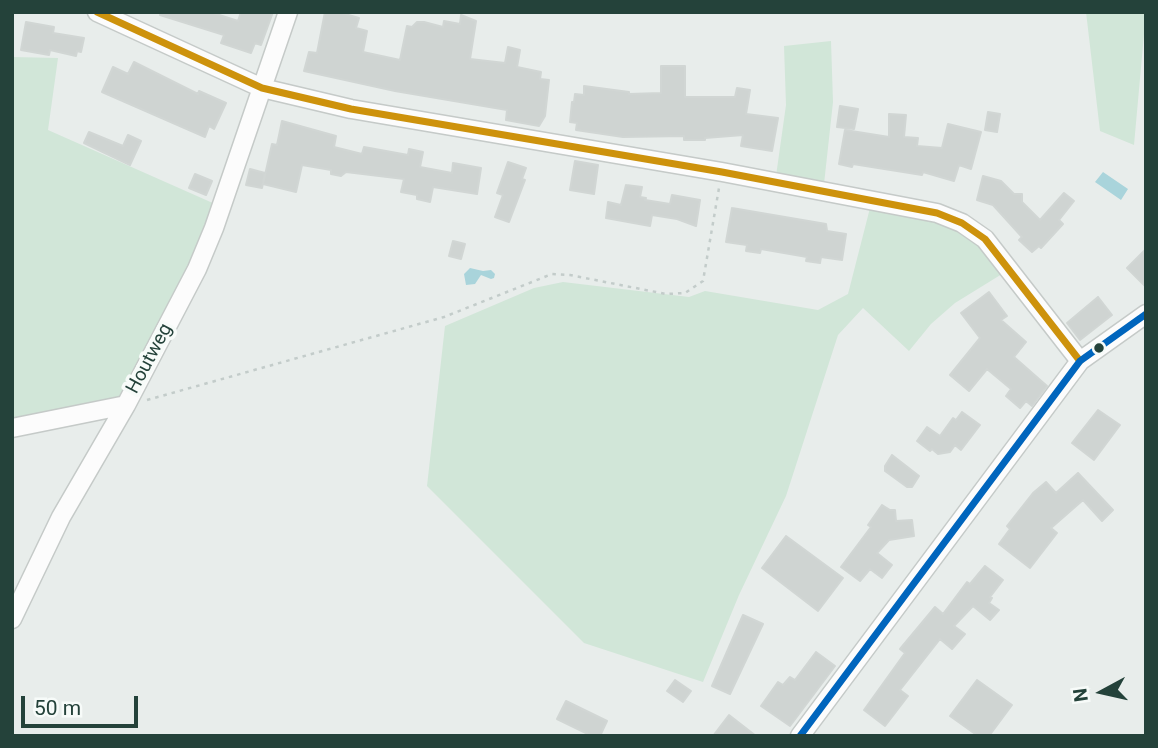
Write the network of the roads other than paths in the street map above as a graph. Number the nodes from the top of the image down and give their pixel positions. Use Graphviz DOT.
graph roads {
  1 [pos="97,12"];
  2 [pos="288,12"];
  3 [pos="262,88"];
  4 [pos="1146,314"];
  5 [pos="1080,361"];
  6 [pos="126,405"];
  7 [pos="12,428"];
  8 [pos="12,619"];
  9 [pos="800,736"];
  1 -- 3 [label="street"];
  2 -- 3 [label="street, Houtweg"];
  3 -- 5 [label="street"];
  3 -- 6 [label="street, Houtweg"];
  4 -- 5 [label="street"];
  5 -- 9 [label="street"];
  6 -- 7 [label="street"];
  6 -- 8 [label="street, Houtweg"];
}
